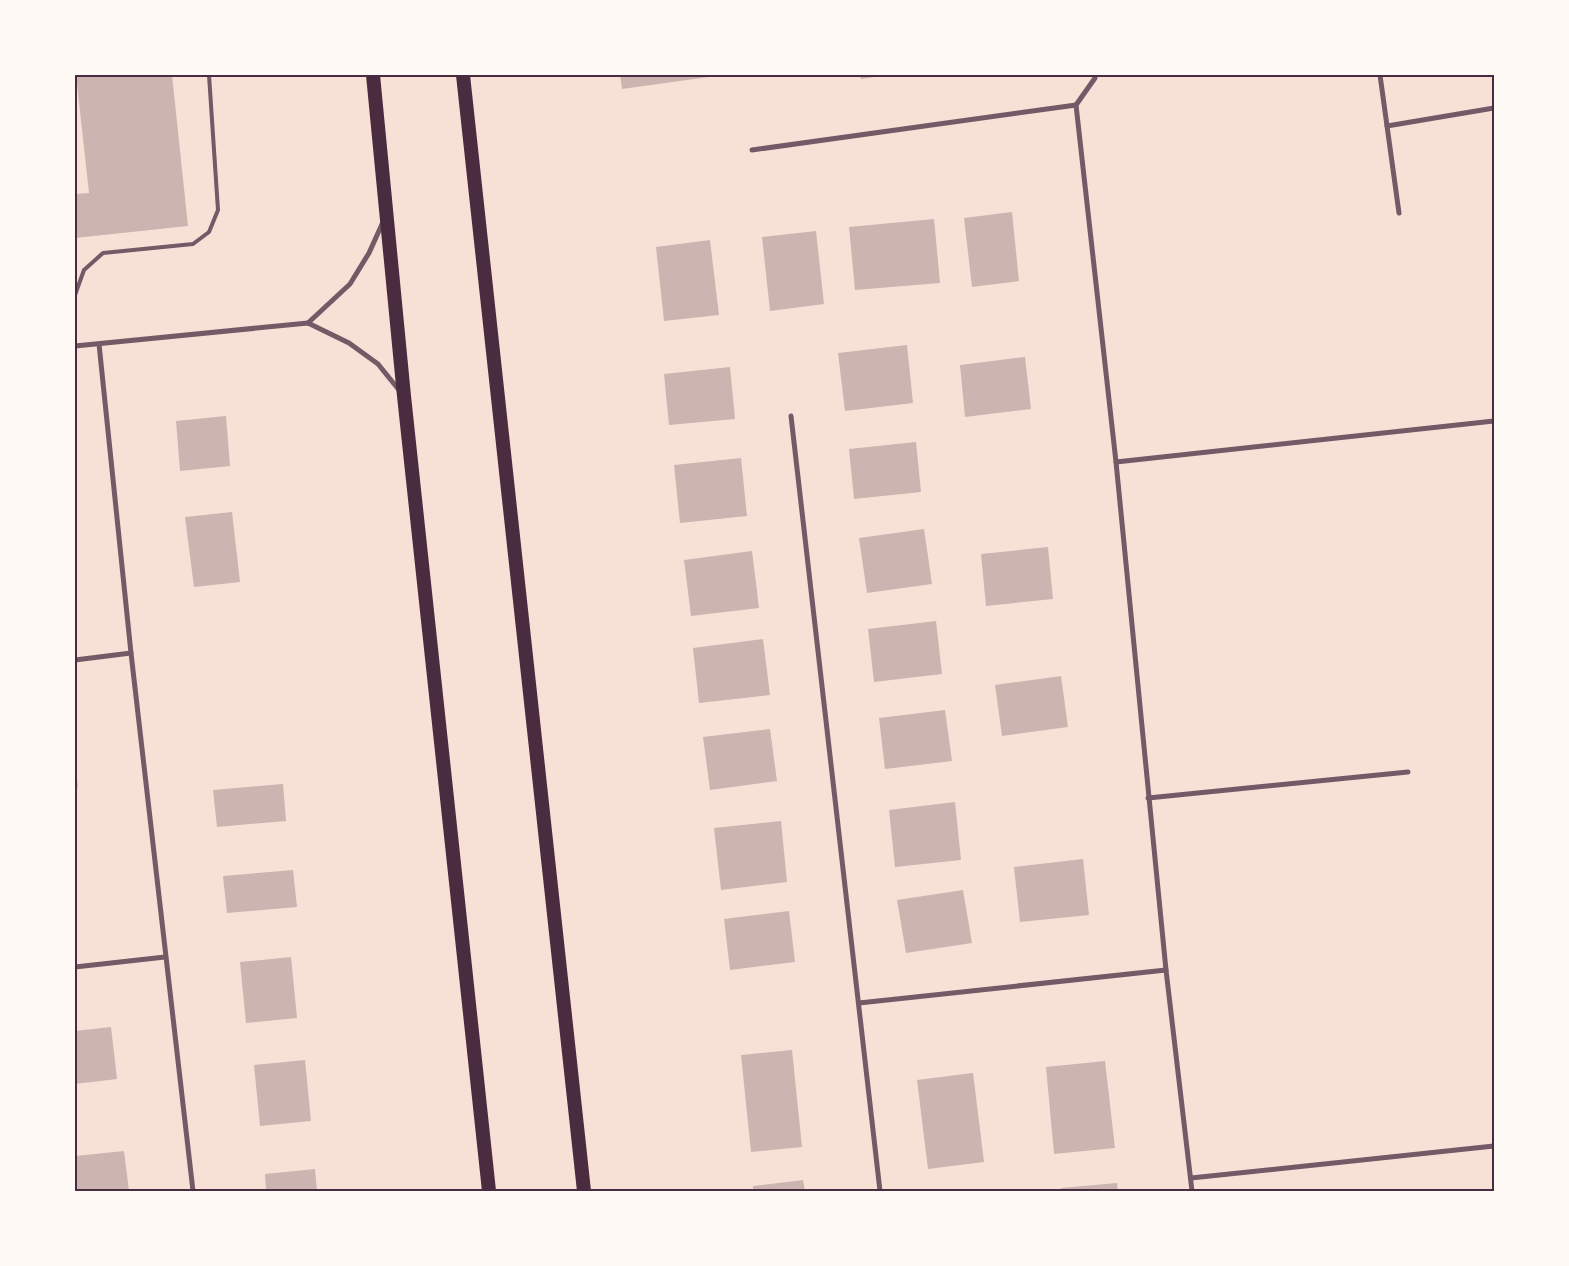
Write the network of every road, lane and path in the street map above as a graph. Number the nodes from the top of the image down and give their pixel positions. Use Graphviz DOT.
graph roads {
  1 [pos="210,75"];
  2 [pos="374,75"];
  3 [pos="463,75"];
  4 [pos="1094,75"];
  5 [pos="1380,75"];
  6 [pos="1076,105"];
  7 [pos="1494,108"];
  8 [pos="1387,126"];
  9 [pos="752,150"];
  10 [pos="387,213"];
  11 [pos="1399,213"];
  12 [pos="75,296"];
  13 [pos="308,323"];
  14 [pos="99,344"];
  15 [pos="75,346"];
  16 [pos="404,396"];
  17 [pos="791,416"];
  18 [pos="1494,421"];
  19 [pos="1116,462"];
  20 [pos="131,653"];
  21 [pos="75,660"];
  22 [pos="1408,772"];
  23 [pos="1148,798"];
  24 [pos="165,956"];
  25 [pos="75,967"];
  26 [pos="1166,970"];
  27 [pos="859,1003"];
  28 [pos="1494,1146"];
  29 [pos="1191,1178"];
  30 [pos="193,1191"];
  31 [pos="489,1191"];
  32 [pos="584,1191"];
  33 [pos="880,1191"];
  34 [pos="1192,1191"];
  1 -- 12 [label="lane"];
  2 -- 10 [label="highway"];
  3 -- 32 [label="highway"];
  4 -- 6 [label="street"];
  5 -- 8 [label="street"];
  6 -- 9 [label="street"];
  6 -- 19 [label="street"];
  7 -- 8 [label="street"];
  8 -- 11 [label="street"];
  10 -- 13 [label="street"];
  10 -- 16 [label="highway"];
  13 -- 14 [label="street"];
  13 -- 16 [label="street"];
  14 -- 15 [label="street"];
  14 -- 20 [label="street"];
  16 -- 31 [label="highway"];
  17 -- 27 [label="street"];
  18 -- 19 [label="street"];
  19 -- 23 [label="street"];
  20 -- 21 [label="street"];
  20 -- 24 [label="street"];
  22 -- 23 [label="street"];
  23 -- 26 [label="street"];
  24 -- 25 [label="street"];
  24 -- 30 [label="street"];
  26 -- 27 [label="street"];
  26 -- 29 [label="street"];
  27 -- 33 [label="street"];
  28 -- 29 [label="street"];
  29 -- 34 [label="street"];
}
